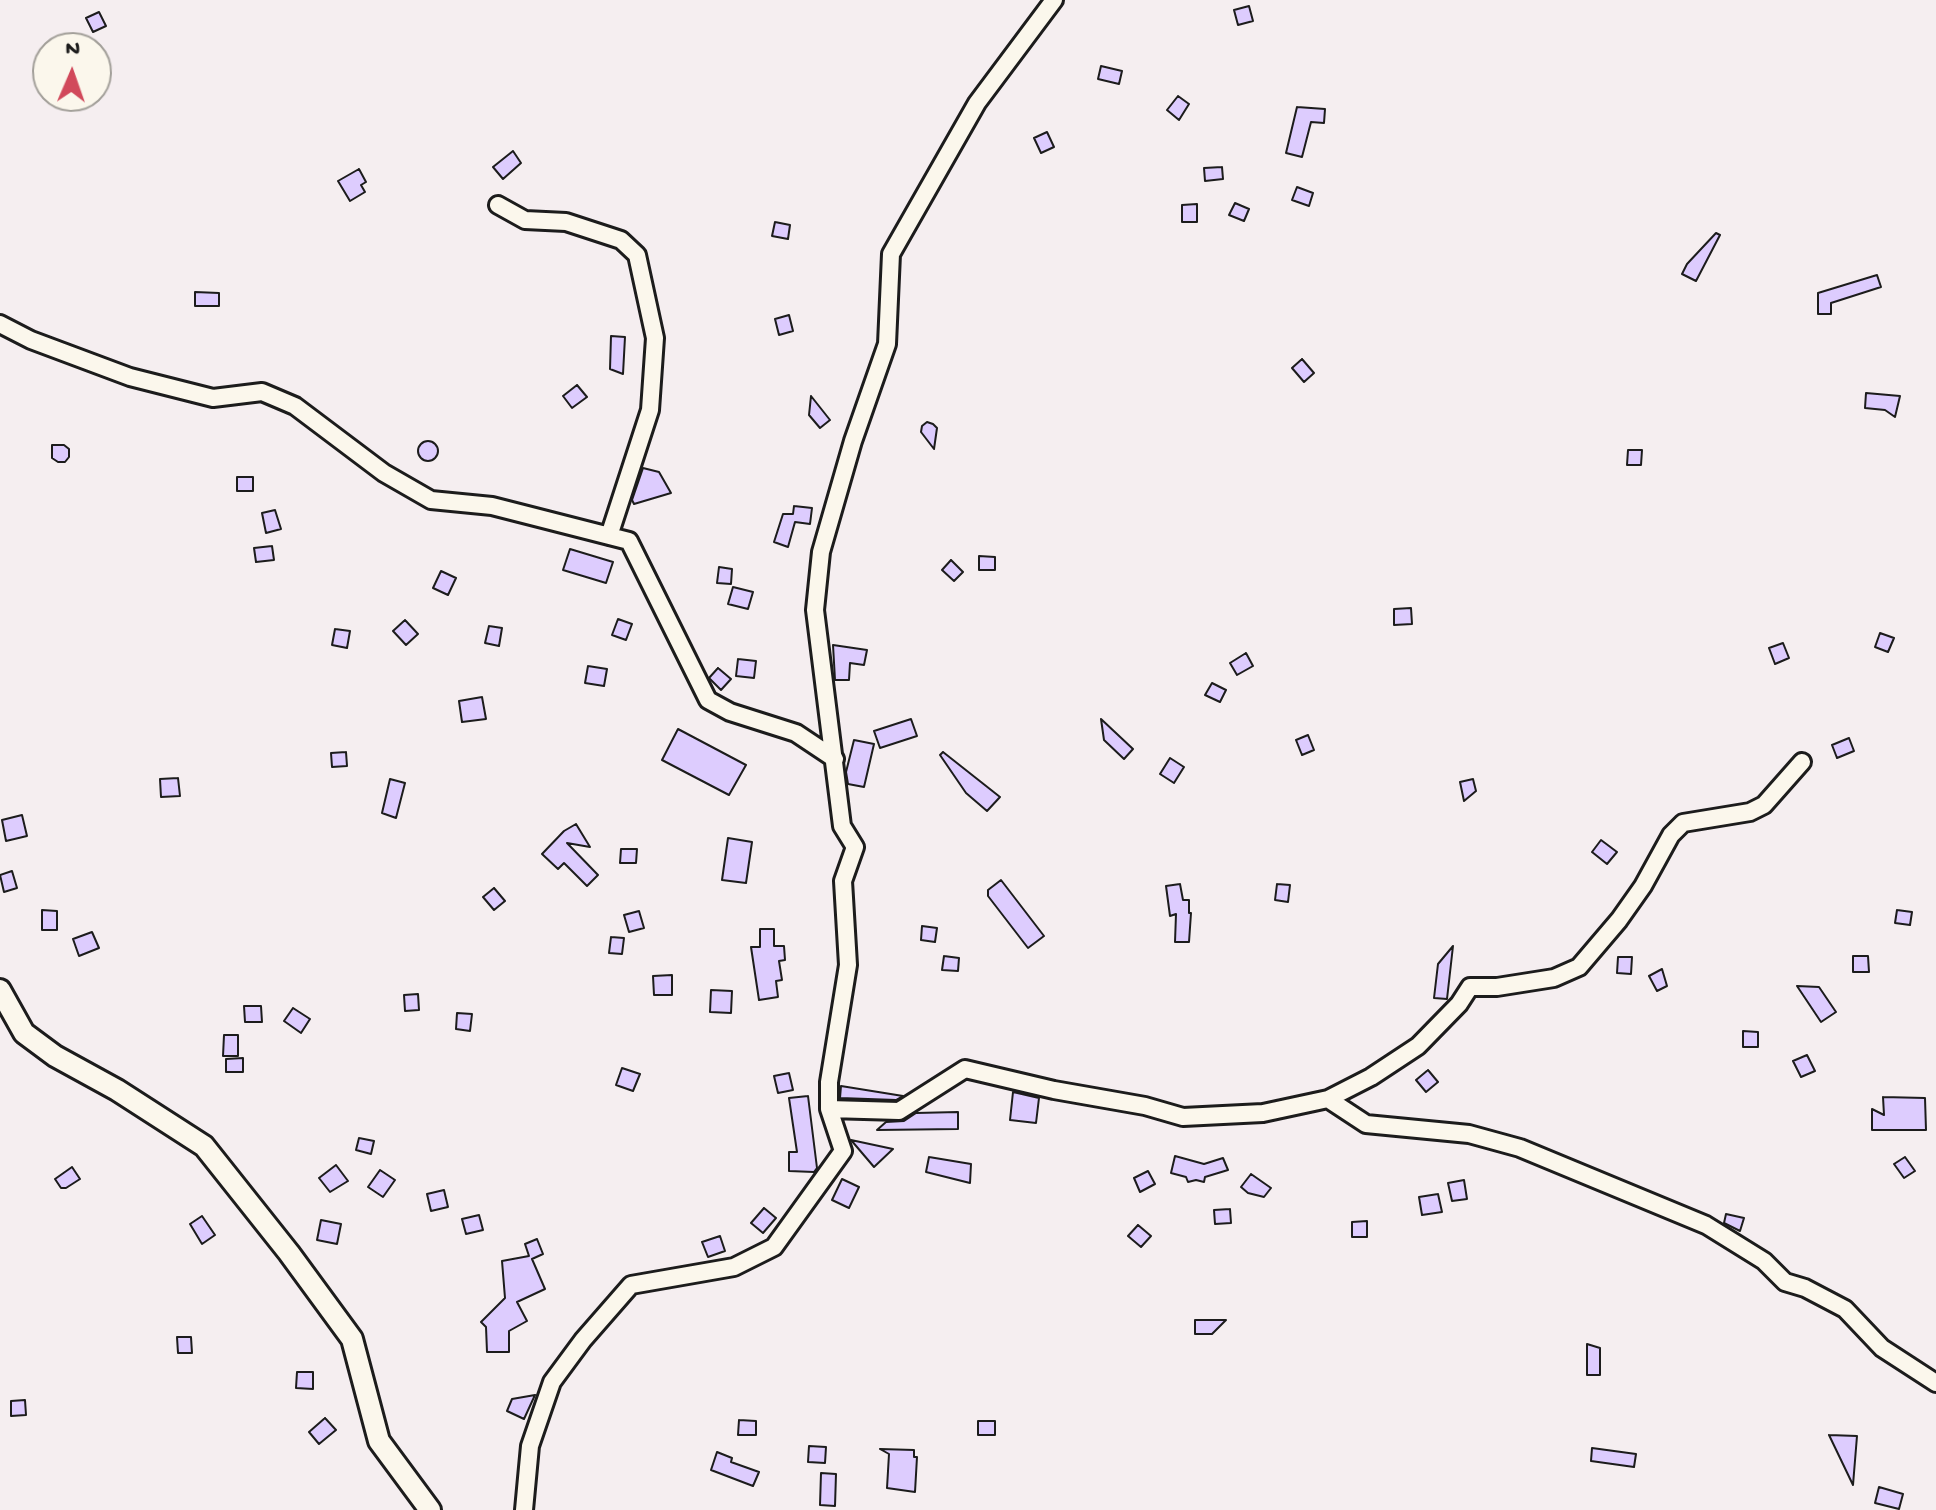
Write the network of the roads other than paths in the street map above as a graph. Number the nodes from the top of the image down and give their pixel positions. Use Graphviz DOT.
graph roads {
  1 [pos="1054,0"];
  2 [pos="498,205"];
  3 [pos="0,324"];
  4 [pos="609,536"];
  5 [pos="835,759"];
  6 [pos="1802,762"];
  7 [pos="0,990"];
  8 [pos="1328,1099"];
  9 [pos="829,1109"];
  10 [pos="1936,1383"];
  11 [pos="430,1510"];
  12 [pos="524,1510"];
  1 -- 5 [label="street"];
  2 -- 4 [label="street"];
  3 -- 4 [label="street"];
  4 -- 5 [label="street"];
  5 -- 9 [label="street"];
  6 -- 8 [label="street"];
  7 -- 11 [label="street"];
  8 -- 9 [label="street"];
  8 -- 10 [label="street"];
  9 -- 12 [label="street"];
}
